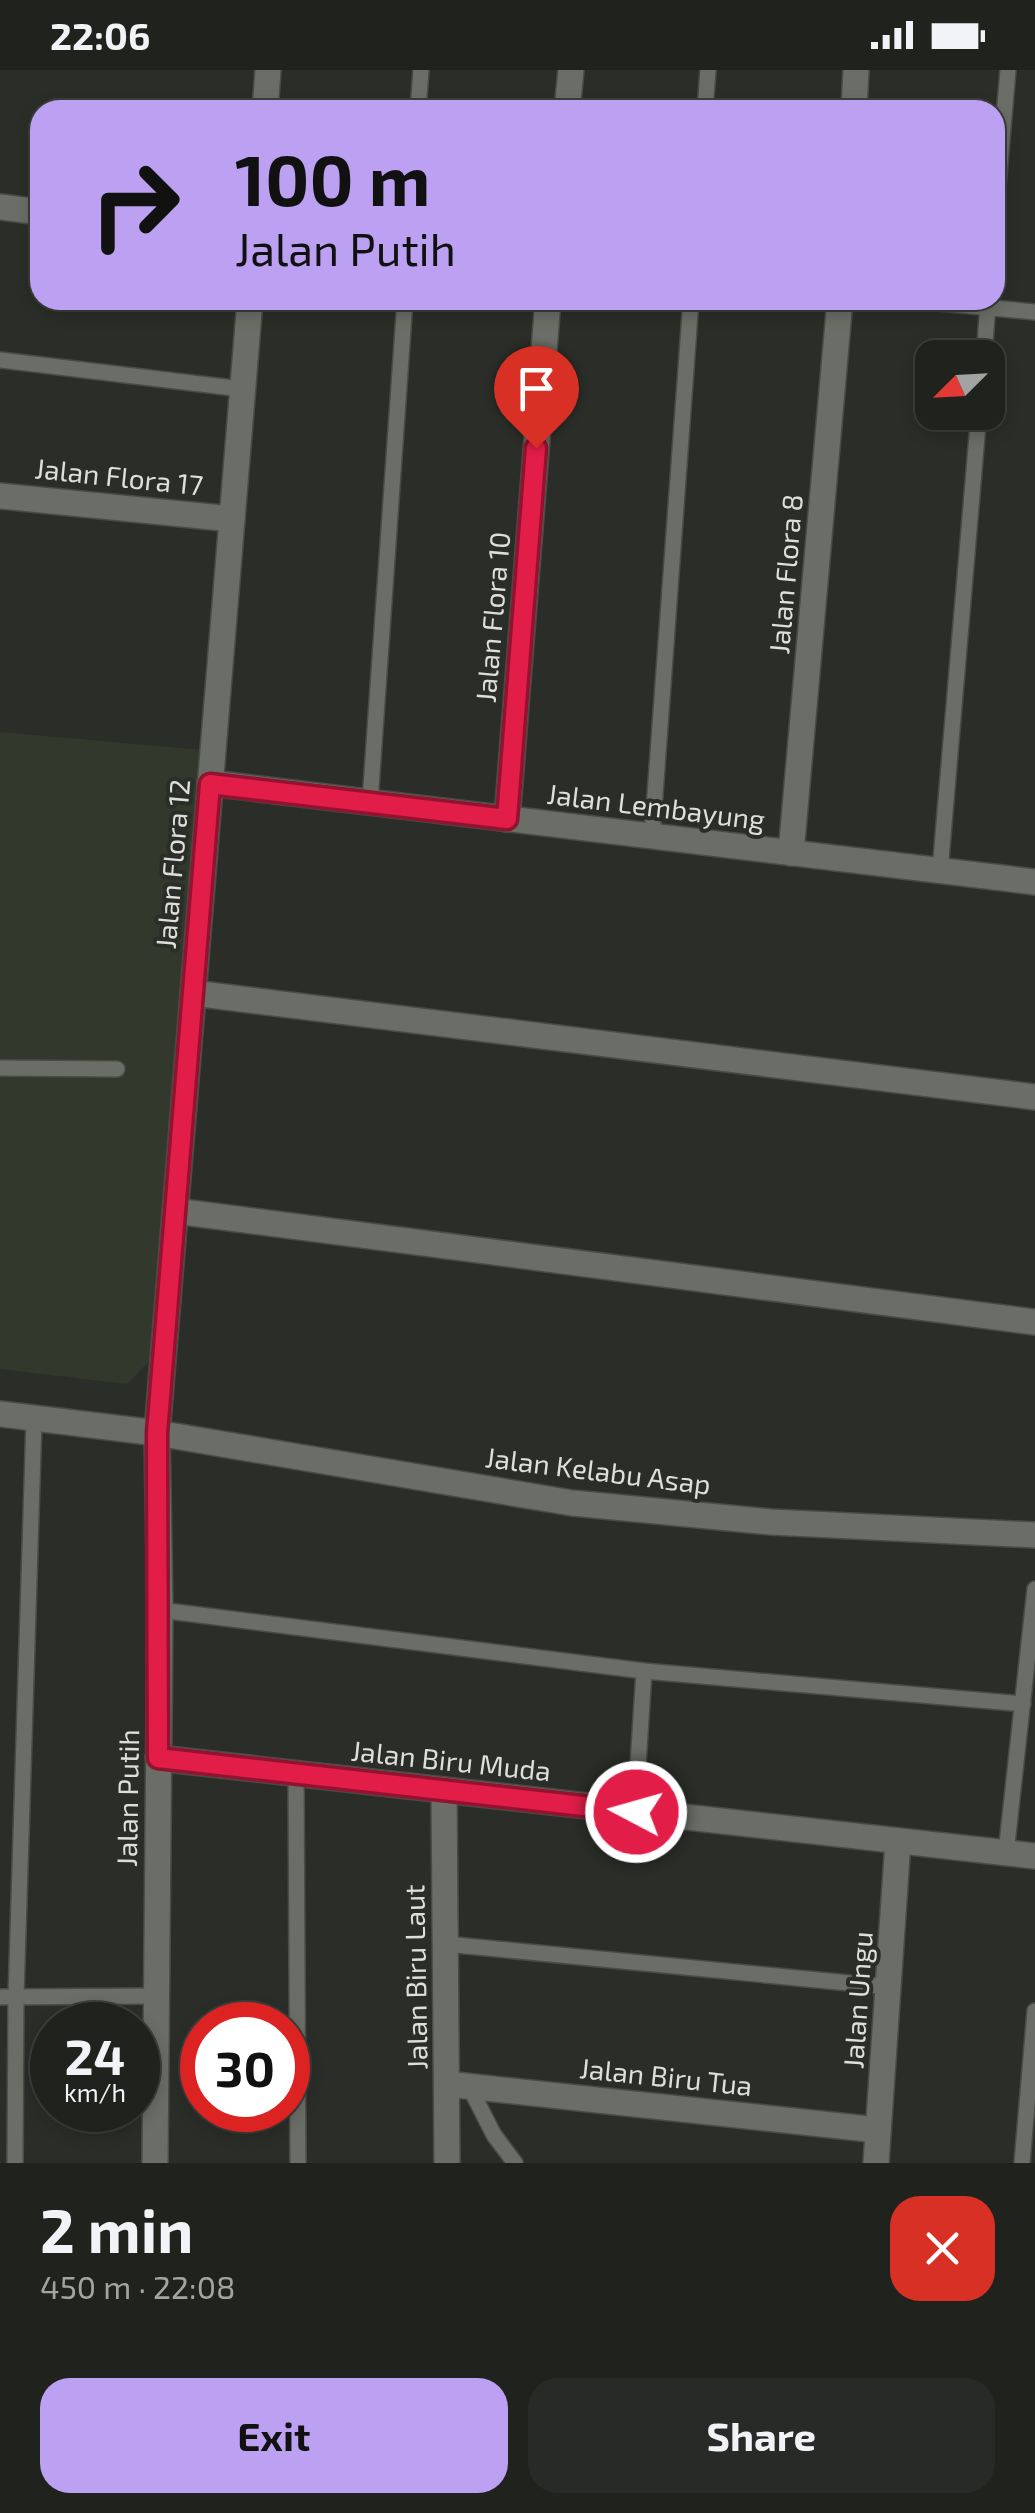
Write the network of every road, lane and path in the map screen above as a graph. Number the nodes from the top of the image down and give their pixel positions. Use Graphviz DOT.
graph roads {
  1 [pos="268,70"];
  2 [pos="420,70"];
  3 [pos="571,70"];
  4 [pos="708,70"];
  5 [pos="856,70"];
  6 [pos="1008,70"];
  7 [pos="266,100"];
  8 [pos="418,100"];
  9 [pos="568,100"];
  10 [pos="706,100"];
  11 [pos="854,100"];
  12 [pos="1005,105"];
  13 [pos="0,208"];
  14 [pos="30,211"];
  15 [pos="1005,307"];
  16 [pos="249,310"];
  17 [pos="403,310"];
  18 [pos="547,310"];
  19 [pos="690,310"];
  20 [pos="839,310"];
  21 [pos="988,310"];
  22 [pos="1035,312"];
  23 [pos="985,340"];
  24 [pos="0,360"];
  25 [pos="242,389"];
  26 [pos="977,430"];
  27 [pos="0,496"];
  28 [pos="232,519"];
  29 [pos="210,784"];
  30 [pos="370,802"];
  31 [pos="507,819"];
  32 [pos="652,836"];
  33 [pos="791,853"];
  34 [pos="940,871"];
  35 [pos="1035,882"];
  36 [pos="193,993"];
  37 [pos="0,1068"];
  38 [pos="117,1069"];
  39 [pos="1035,1097"];
  40 [pos="175,1211"];
  41 [pos="1035,1322"];
  42 [pos="0,1414"];
  43 [pos="34,1419"];
  44 [pos="157,1433"];
  45 [pos="1035,1535"];
  46 [pos="1035,1589"];
  47 [pos="160,1610"];
  48 [pos="644,1671"];
  49 [pos="1022,1704"];
  50 [pos="158,1758"];
  51 [pos="296,1774"];
  52 [pos="444,1790"];
  53 [pos="636,1812"];
  54 [pos="898,1841"];
  55 [pos="1006,1853"];
  56 [pos="1035,1856"];
  57 [pos="446,1944"];
  58 [pos="890,1988"];
  59 [pos="8,1996"];
  60 [pos="155,1996"];
  61 [pos="1035,2011"];
  62 [pos="458,2085"];
  63 [pos="878,2130"];
  64 [pos="16,2163"];
  65 [pos="155,2163"];
  66 [pos="298,2163"];
  67 [pos="447,2163"];
  68 [pos="515,2163"];
  69 [pos="876,2163"];
  70 [pos="1022,2163"];
  1 -- 7 [label="street"];
  2 -- 8 [label="lane"];
  3 -- 9 [label="street"];
  4 -- 10 [label="lane"];
  5 -- 11 [label="street"];
  6 -- 12 [label="lane"];
  13 -- 14 [label="street"];
  15 -- 22 [label="lane"];
  16 -- 25 [label="street, Jalan Flora 12"];
  17 -- 30 [label="lane"];
  18 -- 31 [label="street, Jalan Flora 10"];
  19 -- 32 [label="lane"];
  20 -- 33 [label="street, Jalan Flora 8"];
  21 -- 23 [label="lane"];
  24 -- 25 [label="lane"];
  25 -- 28 [label="street, Jalan Flora 12"];
  26 -- 34 [label="lane"];
  27 -- 28 [label="street, Jalan Flora 17"];
  28 -- 29 [label="street, Jalan Flora 12"];
  29 -- 30 [label="street, Jalan Lembayung"];
  29 -- 36 [label="street, Jalan Flora 12"];
  30 -- 31 [label="street, Jalan Lembayung"];
  31 -- 32 [label="street, Jalan Lembayung"];
  32 -- 33 [label="street, Jalan Lembayung"];
  33 -- 34 [label="street, Jalan Lembayung"];
  34 -- 35 [label="street, Jalan Lembayung"];
  36 -- 39 [label="street"];
  36 -- 40 [label="street, Jalan Flora 12"];
  37 -- 38 [label="lane"];
  40 -- 41 [label="street"];
  40 -- 44 [label="street, Jalan Flora 12"];
  42 -- 43 [label="street, Jalan Kelabu Asap"];
  43 -- 44 [label="street, Jalan Kelabu Asap"];
  43 -- 59 [label="lane"];
  44 -- 45 [label="street, Jalan Kelabu Asap"];
  44 -- 47 [label="street, Jalan Putih"];
  46 -- 49 [label="lane"];
  47 -- 48 [label="lane"];
  47 -- 50 [label="street, Jalan Putih"];
  48 -- 49 [label="lane"];
  48 -- 53 [label="lane"];
  49 -- 55 [label="lane"];
  50 -- 51 [label="street, Jalan Biru Muda"];
  50 -- 60 [label="street, Jalan Putih"];
  51 -- 52 [label="street, Jalan Biru Muda"];
  51 -- 66 [label="lane"];
  52 -- 53 [label="street, Jalan Biru Muda"];
  52 -- 57 [label="street, Jalan Biru Laut"];
  53 -- 54 [label="street, Jalan Biru Muda"];
  54 -- 55 [label="street, Jalan Biru Muda"];
  54 -- 58 [label="street, Jalan Ungu"];
  55 -- 56 [label="street, Jalan Biru Muda"];
  57 -- 58 [label="lane"];
  57 -- 62 [label="street, Jalan Biru Laut"];
  58 -- 63 [label="street, Jalan Ungu"];
  59 -- 60 [label="lane"];
  59 -- 64 [label="lane"];
  60 -- 65 [label="street, Jalan Putih"];
  61 -- 70 [label="lane"];
  62 -- 63 [label="street, Jalan Biru Tua"];
  62 -- 67 [label="street, Jalan Biru Laut"];
  62 -- 68 [label="lane"];
  63 -- 69 [label="street, Jalan Ungu"];
}
